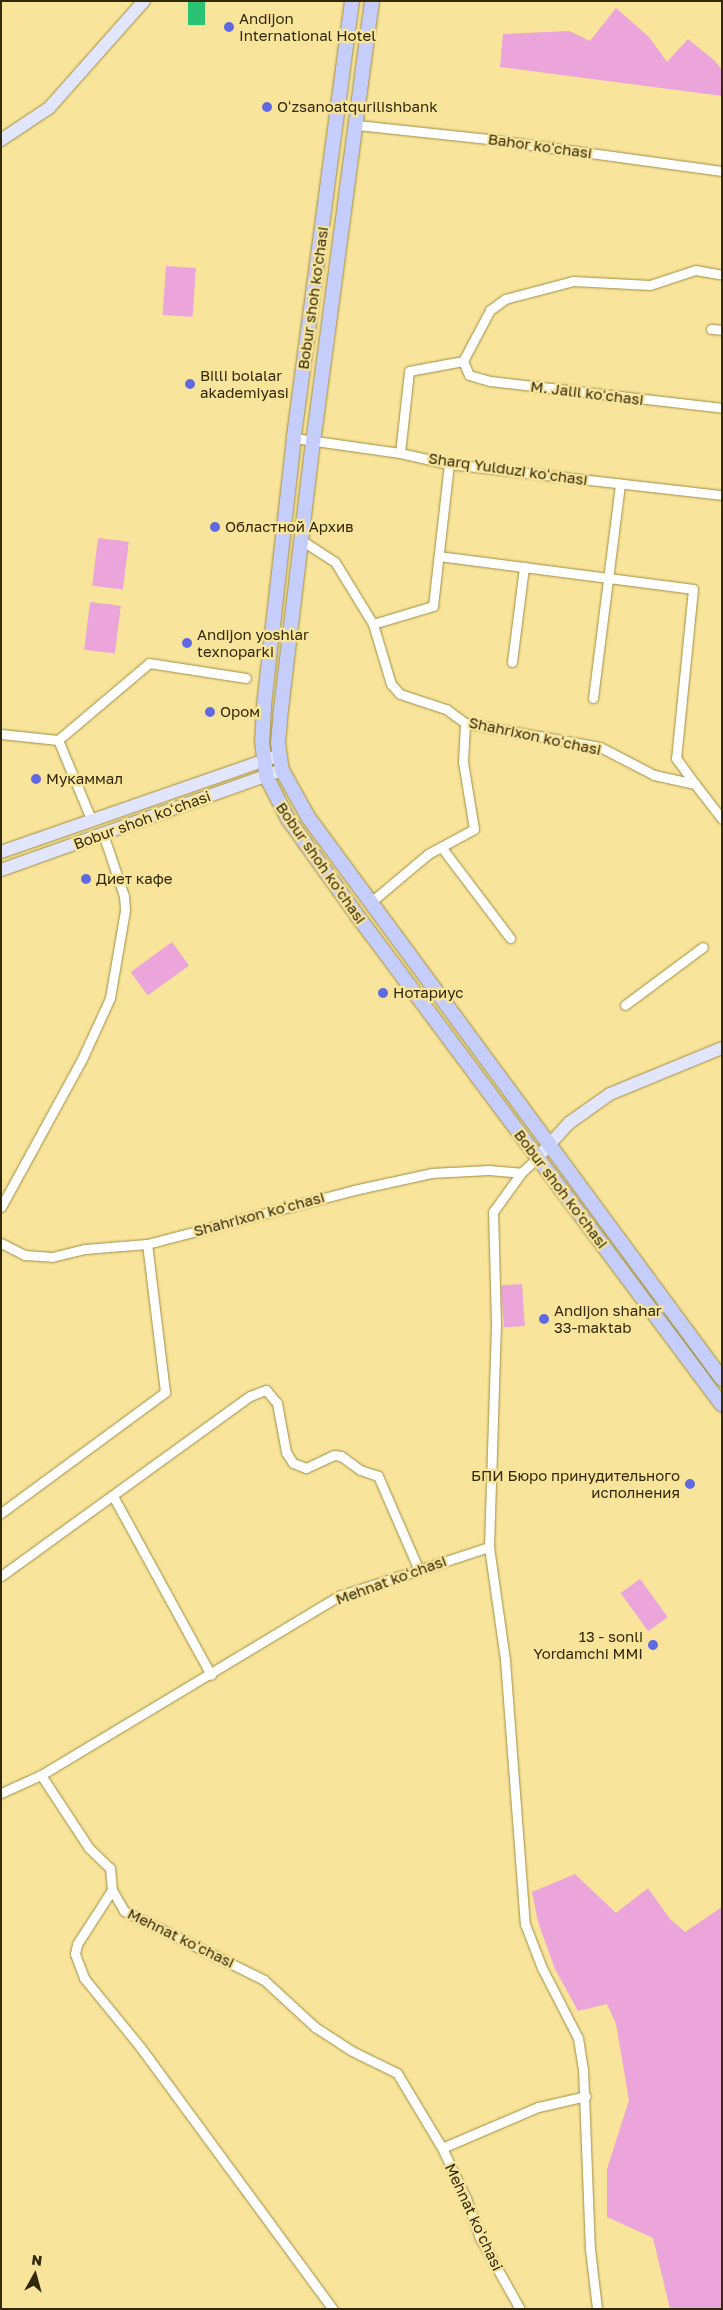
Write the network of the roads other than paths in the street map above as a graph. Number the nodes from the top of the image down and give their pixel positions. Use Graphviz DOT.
graph roads {
  1 [pos="144,1"];
  2 [pos="352,1"];
  3 [pos="372,1"];
  4 [pos="357,126"];
  5 [pos="1,140"];
  6 [pos="722,171"];
  7 [pos="722,275"];
  8 [pos="711,329"];
  9 [pos="722,330"];
  10 [pos="463,361"];
  11 [pos="722,408"];
  12 [pos="294,438"];
  13 [pos="313,441"];
  14 [pos="400,453"];
  15 [pos="449,464"];
  16 [pos="620,484"];
  17 [pos="722,495"];
  18 [pos="301,540"];
  19 [pos="439,556"];
  20 [pos="524,567"];
  21 [pos="609,578"];
  22 [pos="373,624"];
  23 [pos="512,662"];
  24 [pos="246,678"];
  25 [pos="593,698"];
  26 [pos="466,724"];
  27 [pos="1,734"];
  28 [pos="58,740"];
  29 [pos="279,755"];
  30 [pos="262,760"];
  31 [pos="282,770"];
  32 [pos="228,772"];
  33 [pos="266,776"];
  34 [pos="695,784"];
  35 [pos="235,787"];
  36 [pos="91,819"];
  37 [pos="722,819"];
  38 [pos="103,834"];
  39 [pos="442,848"];
  40 [pos="1,852"];
  41 [pos="1,870"];
  42 [pos="371,902"];
  43 [pos="510,938"];
  44 [pos="703,947"];
  45 [pos="625,1006"];
  46 [pos="722,1048"];
  47 [pos="550,1145"];
  48 [pos="538,1157"];
  49 [pos="521,1173"];
  50 [pos="1,1207"];
  51 [pos="1,1243"];
  52 [pos="147,1244"];
  53 [pos="722,1379"];
  54 [pos="722,1405"];
  55 [pos="113,1496"];
  56 [pos="1,1513"];
  57 [pos="489,1547"];
  58 [pos="418,1568"];
  59 [pos="1,1576"];
  60 [pos="211,1675"];
  61 [pos="41,1775"];
  62 [pos="1,1794"];
  63 [pos="112,1890"];
  64 [pos="586,2096"];
  65 [pos="442,2148"];
  66 [pos="334,2309"];
  67 [pos="520,2309"];
  68 [pos="597,2309"];
  1 -- 5 [label="main road"];
  2 -- 12 [label="main road, Bobur shoh ko'chasi"];
  3 -- 4 [label="main road, Bobur shoh ko'chasi"];
  4 -- 6 [label="street, Bahor koʻchasi"];
  4 -- 13 [label="main road, Bobur shoh ko'chasi"];
  7 -- 10 [label="street"];
  8 -- 9 [label="street"];
  10 -- 11 [label="street, M. Jalil koʻchasi"];
  10 -- 14 [label="street"];
  12 -- 13 [label="street, Sharq Yulduzi koʻchasi"];
  12 -- 30 [label="main road, Bobur shoh ko'chasi"];
  13 -- 14 [label="street, Sharq Yulduzi koʻchasi"];
  13 -- 18 [label="main road, Bobur shoh ko'chasi"];
  14 -- 15 [label="street, Sharq Yulduzi koʻchasi"];
  15 -- 16 [label="street, Sharq Yulduzi koʻchasi"];
  15 -- 19 [label="street"];
  16 -- 17 [label="street, Sharq Yulduzi koʻchasi"];
  16 -- 21 [label="street"];
  18 -- 22 [label="street, Shahrixon koʻchasi"];
  18 -- 29 [label="main road, Bobur shoh ko'chasi"];
  19 -- 20 [label="street"];
  19 -- 22 [label="street"];
  20 -- 21 [label="street"];
  20 -- 23 [label="street"];
  21 -- 25 [label="street"];
  21 -- 34 [label="street"];
  22 -- 26 [label="street, Shahrixon koʻchasi"];
  24 -- 28 [label="street"];
  26 -- 34 [label="street, Shahrixon koʻchasi"];
  26 -- 39 [label="street"];
  27 -- 28 [label="street"];
  28 -- 36 [label="street"];
  29 -- 30 [label="main road, Bobur shoh koʻchasi"];
  29 -- 31 [label="main road, Bobur shoh ko'chasi"];
  30 -- 32 [label="main road, Bobur shoh koʻchasi"];
  30 -- 33 [label="main road, Bobur shoh ko'chasi"];
  31 -- 33 [label="main road, Bobur shoh koʻchasi"];
  31 -- 42 [label="main road, Bobur shoh ko'chasi"];
  32 -- 35 [label="main road"];
  32 -- 36 [label="main road, Bobur shoh koʻchasi"];
  33 -- 35 [label="main road, Bobur shoh koʻchasi"];
  33 -- 48 [label="main road, Bobur shoh ko'chasi"];
  34 -- 37 [label="street"];
  35 -- 38 [label="main road, Bobur shoh koʻchasi"];
  36 -- 40 [label="main road, Bobur shoh koʻchasi"];
  38 -- 41 [label="main road, Bobur shoh koʻchasi"];
  38 -- 50 [label="street"];
  39 -- 42 [label="street"];
  39 -- 43 [label="street"];
  42 -- 47 [label="main road, Bobur shoh ko'chasi"];
  44 -- 45 [label="street"];
  46 -- 47 [label="main road"];
  47 -- 48 [label="main road"];
  47 -- 53 [label="main road, Bobur shoh ko'chasi"];
  48 -- 49 [label="street"];
  48 -- 54 [label="main road, Bobur shoh ko'chasi"];
  49 -- 52 [label="street, Shahrixon koʻchasi"];
  49 -- 57 [label="street"];
  51 -- 52 [label="street, Shahrixon koʻchasi"];
  52 -- 56 [label="street"];
  55 -- 58 [label="street"];
  55 -- 59 [label="street"];
  55 -- 60 [label="street"];
  57 -- 58 [label="street, Mehnat koʻchasi"];
  57 -- 64 [label="street"];
  58 -- 60 [label="street, Mehnat koʻchasi"];
  60 -- 61 [label="street, Mehnat koʻchasi"];
  61 -- 62 [label="street"];
  61 -- 63 [label="street, Mehnat koʻchasi"];
  63 -- 65 [label="street, Mehnat koʻchasi"];
  63 -- 66 [label="street"];
  64 -- 65 [label="street"];
  64 -- 68 [label="street"];
  65 -- 67 [label="street, Mehnat koʻchasi"];
}
